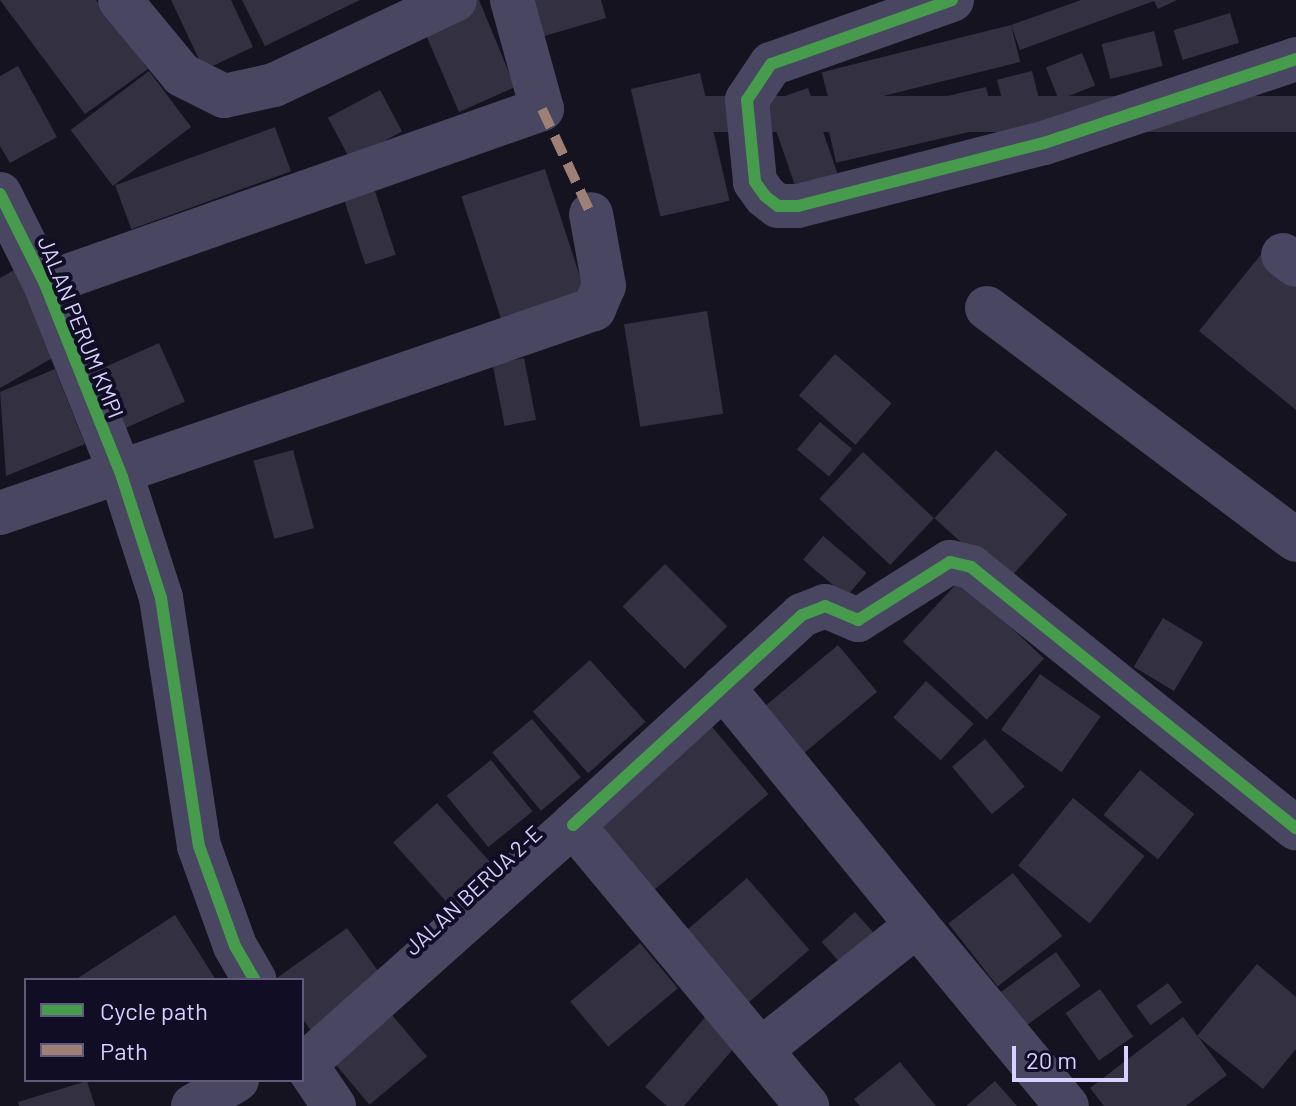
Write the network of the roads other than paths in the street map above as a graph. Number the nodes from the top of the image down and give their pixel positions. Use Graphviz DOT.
graph roads {
  1 [pos="120,0"];
  2 [pos="455,0"];
  3 [pos="512,0"];
  4 [pos="952,0"];
  5 [pos="1296,59"];
  6 [pos="0,194"];
  7 [pos="591,214"];
  8 [pos="45,284"];
  9 [pos="987,308"];
  10 [pos="122,477"];
  11 [pos="0,513"];
  12 [pos="1296,540"];
  13 [pos="723,687"];
  14 [pos="573,825"];
  15 [pos="1296,828"];
  16 [pos="917,925"];
  17 [pos="254,978"];
  18 [pos="763,1048"];
  19 [pos="304,1062"];
  20 [pos="234,1082"];
  21 [pos="193,1106"];
  22 [pos="334,1106"];
  23 [pos="807,1106"];
  24 [pos="1067,1106"];
  1 -- 2 [label="street"];
  3 -- 8 [label="street"];
  4 -- 5 [label="street"];
  6 -- 8 [label="street, JALAN PERUM KMPI"];
  7 -- 10 [label="street"];
  8 -- 10 [label="street, JALAN PERUM KMPI"];
  9 -- 12 [label="street"];
  10 -- 11 [label="street"];
  10 -- 17 [label="street, JALAN PERUM KMPI"];
  13 -- 14 [label="street"];
  13 -- 15 [label="street"];
  13 -- 16 [label="street"];
  14 -- 18 [label="street, JALAN BERUA 2-E"];
  14 -- 19 [label="street, JALAN BERUA 2-E"];
  16 -- 18 [label="street"];
  16 -- 24 [label="street"];
  18 -- 23 [label="street, JALAN BERUA 2-E"];
  19 -- 22 [label="street"];
  20 -- 21 [label="street"];
}
